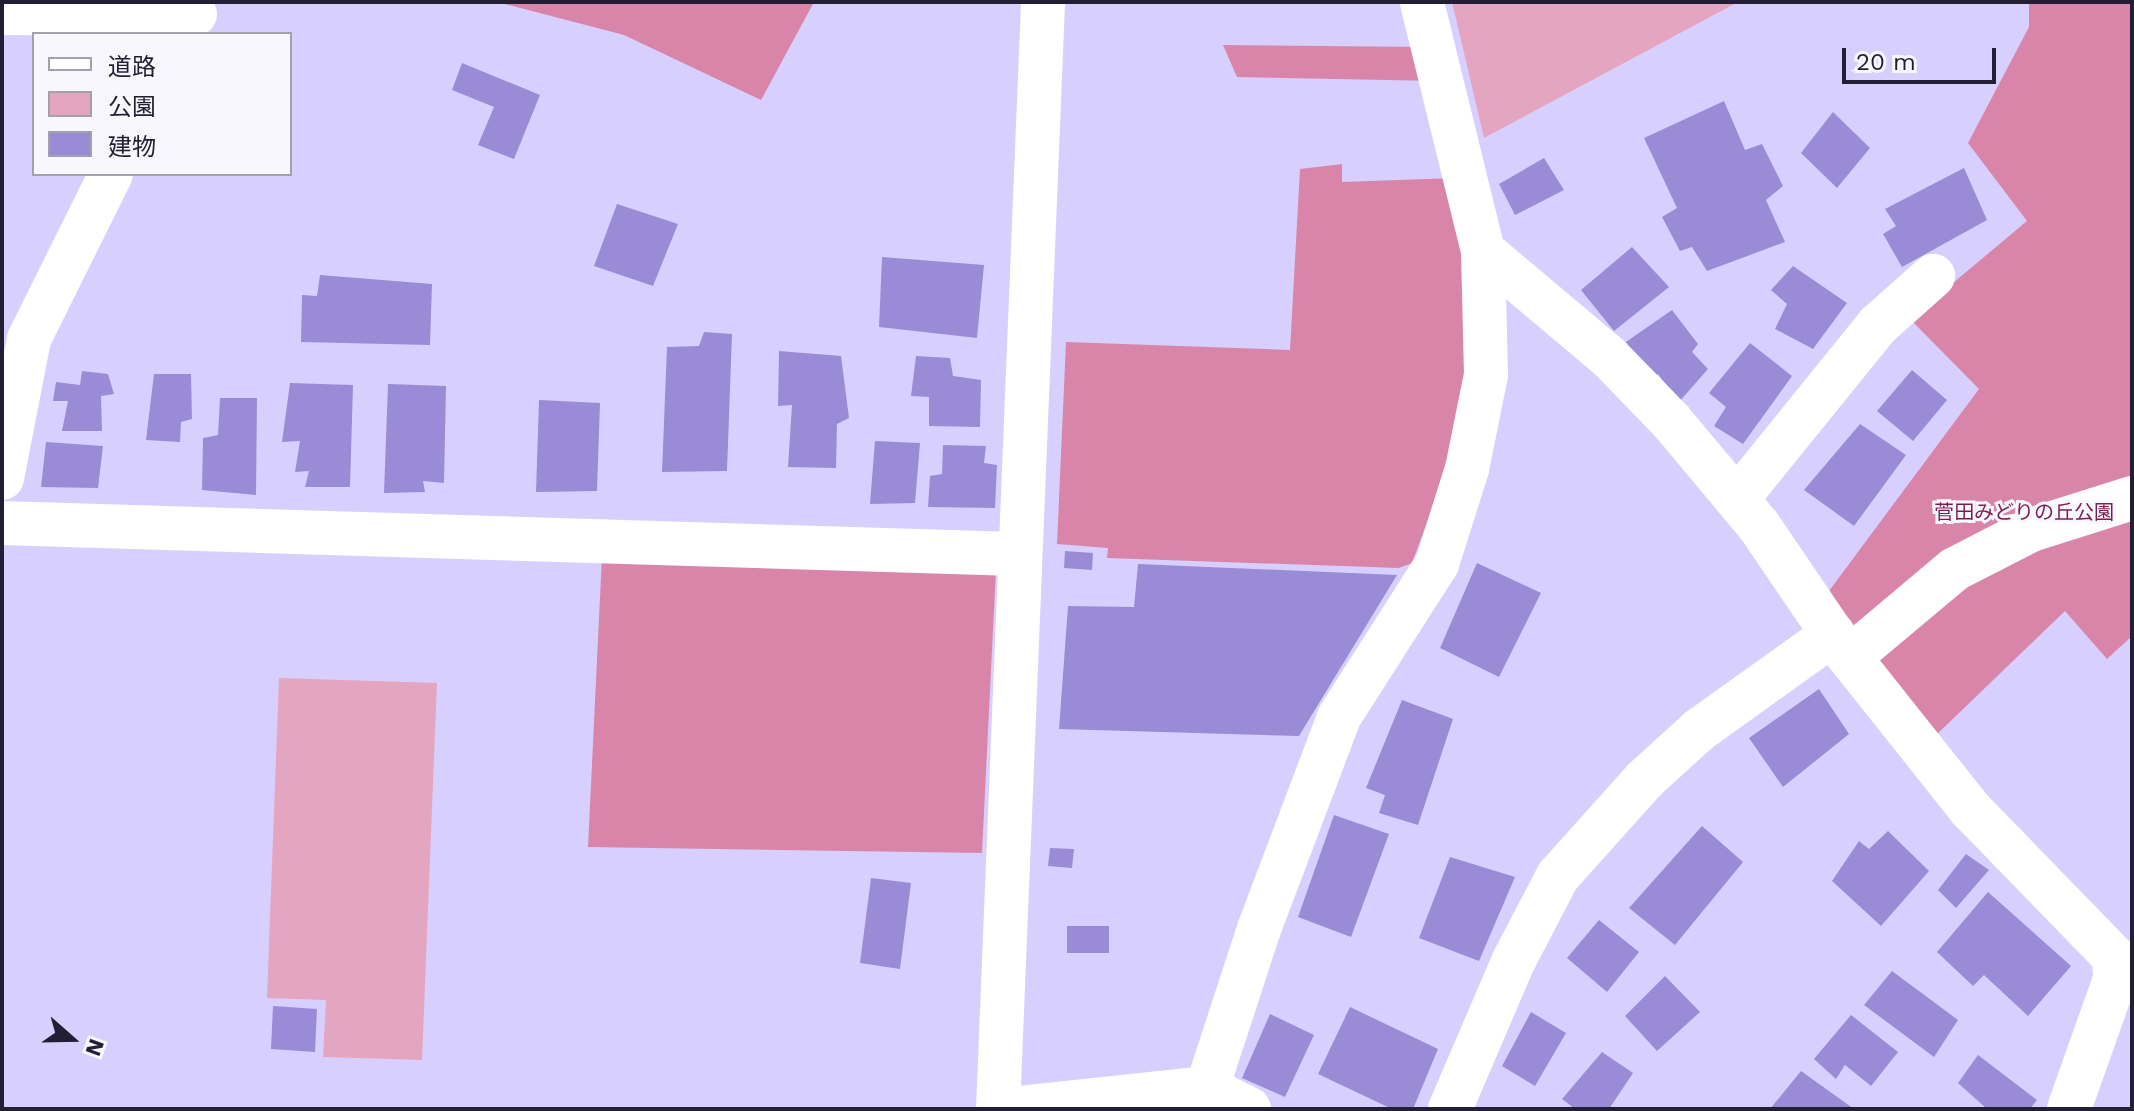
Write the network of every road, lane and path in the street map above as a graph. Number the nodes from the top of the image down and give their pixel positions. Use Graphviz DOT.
graph roads {
  1 [pos="1043,2"];
  2 [pos="1422,2"];
  3 [pos="2,13"];
  4 [pos="193,17"];
  5 [pos="110,176"];
  6 [pos="1483,251"];
  7 [pos="1933,276"];
  8 [pos="2,478"];
  9 [pos="2132,498"];
  10 [pos="1737,499"];
  11 [pos="2,523"];
  12 [pos="1017,554"];
  13 [pos="1841,646"];
  14 [pos="1207,1088"];
  15 [pos="998,1109"];
  16 [pos="1009,1109"];
  17 [pos="1249,1109"];
  18 [pos="1450,1109"];
  19 [pos="2069,1109"];
  1 -- 12 [label="street"];
  2 -- 6 [label="street"];
  3 -- 4 [label="street"];
  5 -- 8 [label="street"];
  6 -- 10 [label="street"];
  6 -- 14 [label="street"];
  7 -- 10 [label="street"];
  9 -- 13 [label="street"];
  10 -- 13 [label="street"];
  11 -- 12 [label="street"];
  12 -- 15 [label="street"];
  13 -- 18 [label="street"];
  13 -- 19 [label="street"];
  14 -- 16 [label="street"];
  14 -- 17 [label="street"];
}
